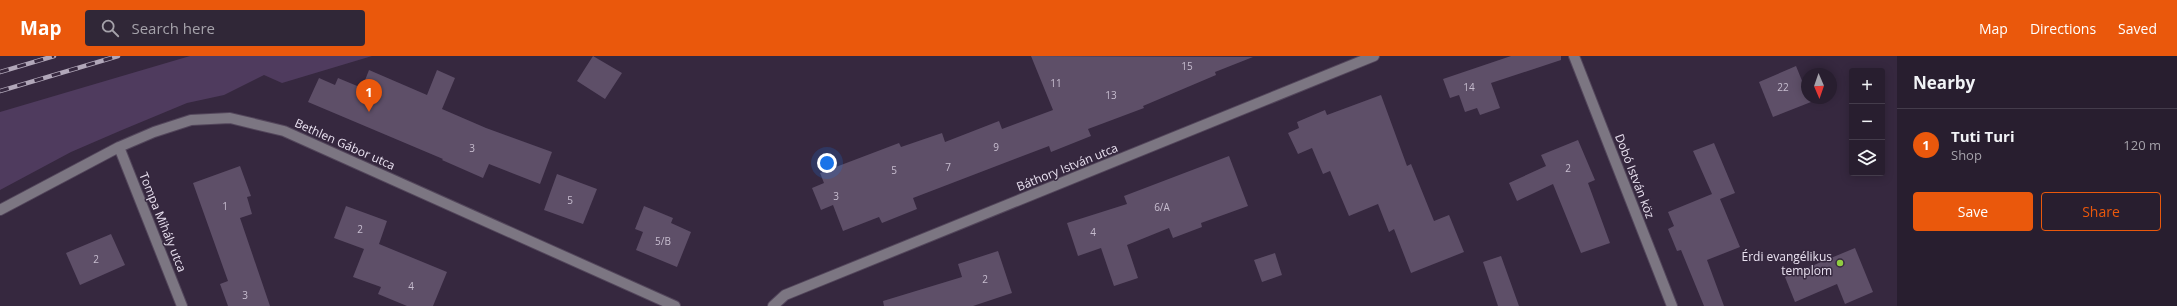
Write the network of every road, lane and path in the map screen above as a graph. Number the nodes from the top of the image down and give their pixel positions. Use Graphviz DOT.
graph roads {
  1 [pos="1374,56"];
  2 [pos="1574,56"];
  3 [pos="119,147"];
  4 [pos="0,210"];
  5 [pos="182,306"];
  6 [pos="675,306"];
  7 [pos="772,306"];
  8 [pos="1672,306"];
  1 -- 7 [label="street, Báthory István utca"];
  2 -- 8 [label="street, Dobó István köz"];
  3 -- 4 [label="street, Bethlen Gábor utca"];
  3 -- 5 [label="street, Tompa Mihály utca"];
  3 -- 6 [label="street, Bethlen Gábor utca"];
}
